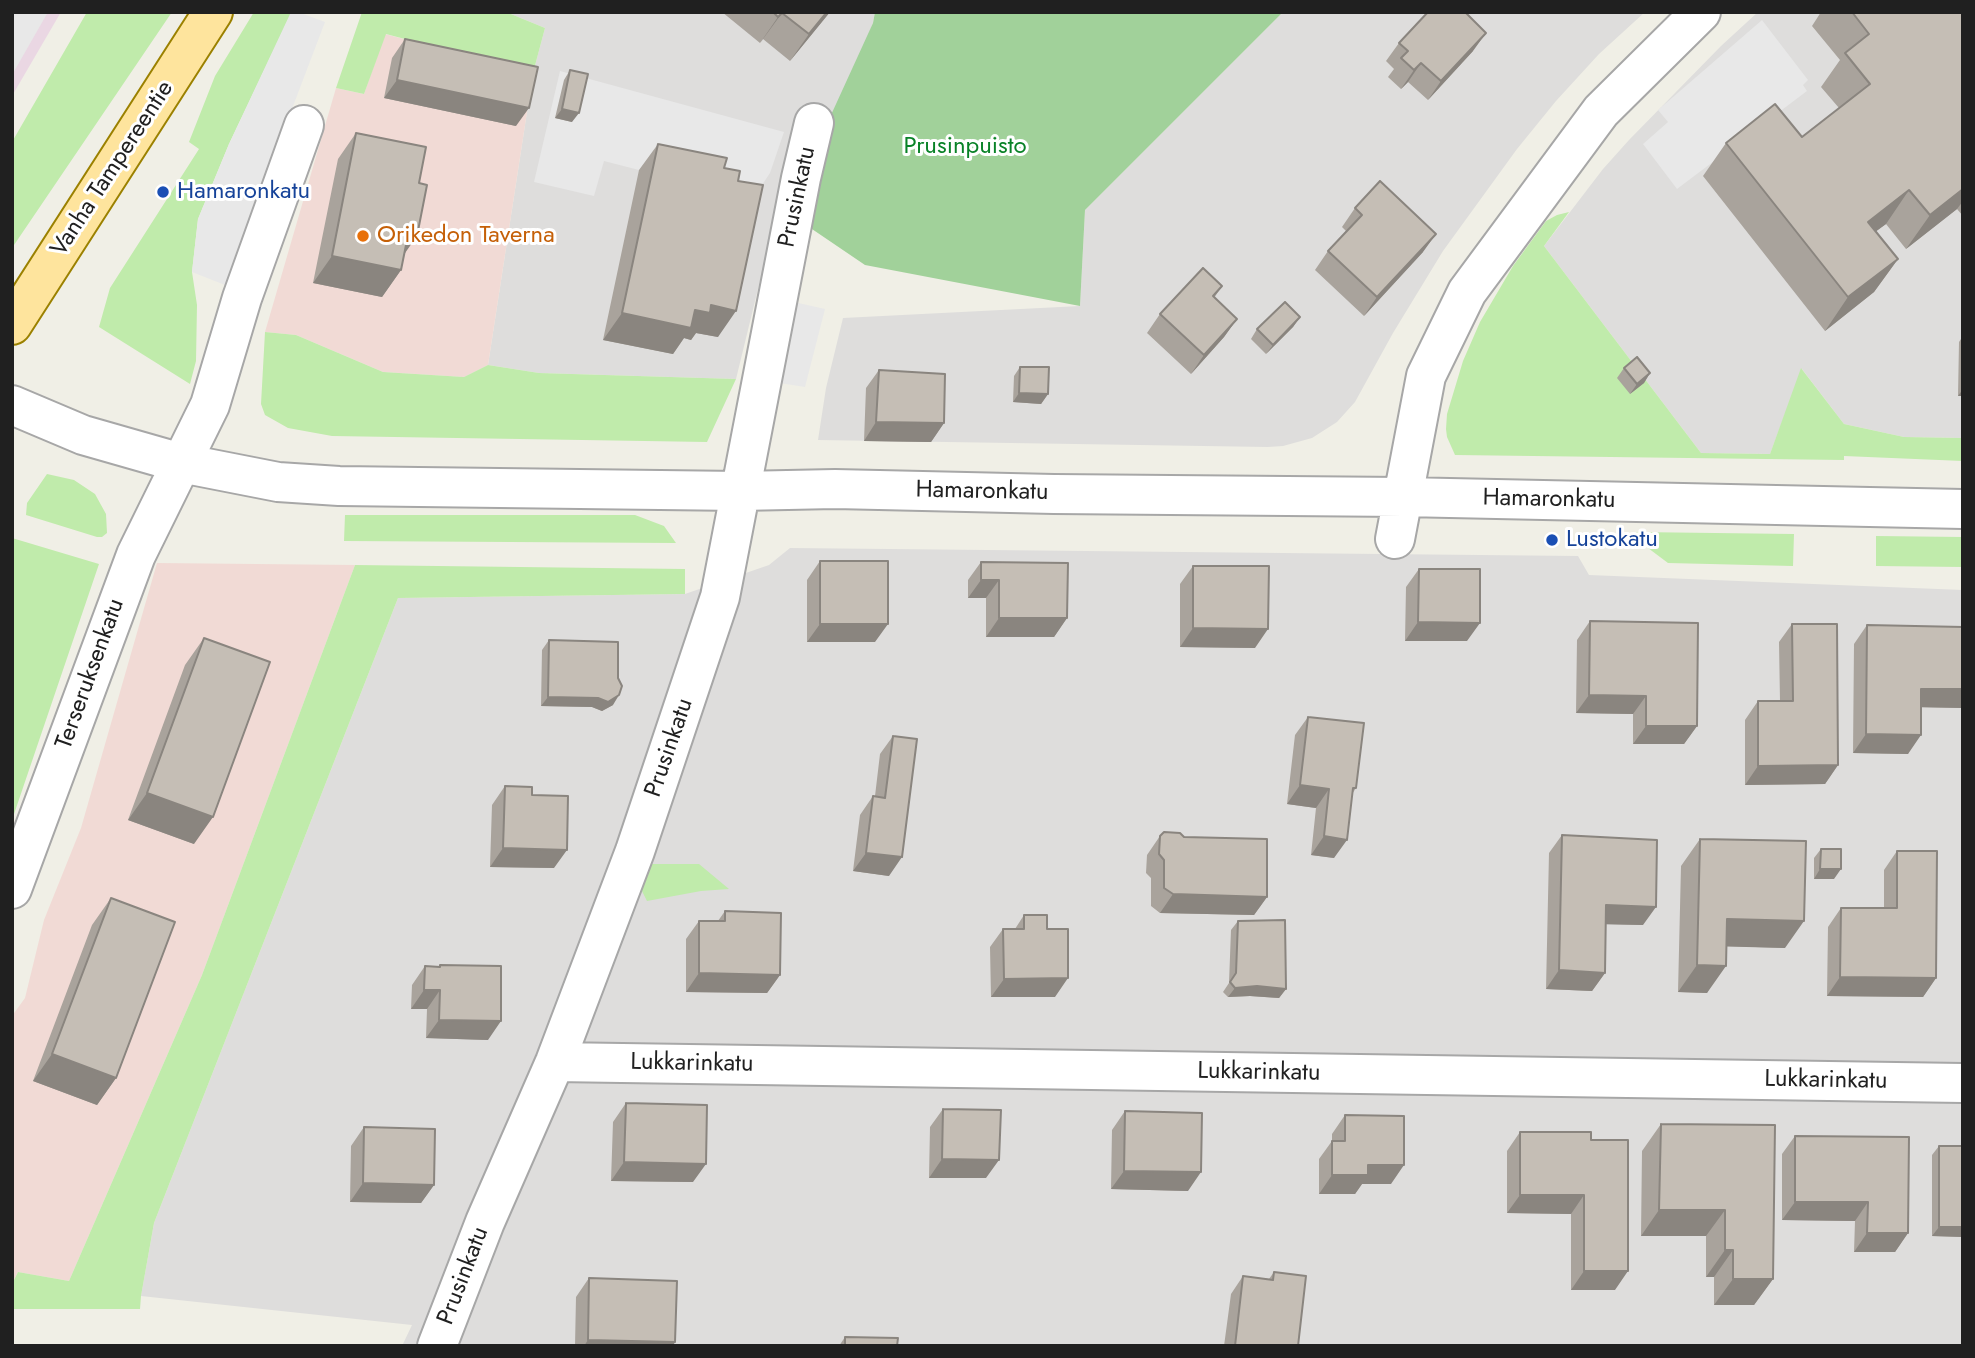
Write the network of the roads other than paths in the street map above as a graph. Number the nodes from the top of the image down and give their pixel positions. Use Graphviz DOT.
graph roads {
  1 [pos="213,12"];
  2 [pos="1701,12"];
  3 [pos="814,123"];
  4 [pos="304,125"];
  5 [pos="12,325"];
  6 [pos="12,405"];
  7 [pos="181,463"];
  8 [pos="740,491"];
  9 [pos="1403,497"];
  10 [pos="1963,509"];
  11 [pos="1395,539"];
  12 [pos="12,889"];
  13 [pos="555,1062"];
  14 [pos="1963,1083"];
  15 [pos="437,1346"];
  1 -- 5 [label="main road, Vanha Tampereentie"];
  2 -- 9 [label="street"];
  3 -- 8 [label="street, Prusinkatu"];
  4 -- 7 [label="street"];
  6 -- 7 [label="street, Hamaronkatu"];
  7 -- 8 [label="street, Hamaronkatu"];
  7 -- 12 [label="street, Terseruksenkatu"];
  8 -- 9 [label="street, Hamaronkatu"];
  8 -- 13 [label="street, Prusinkatu"];
  9 -- 10 [label="street, Hamaronkatu"];
  9 -- 11 [label="street"];
  13 -- 14 [label="street, Lukkarinkatu"];
  13 -- 15 [label="street, Prusinkatu"];
}
